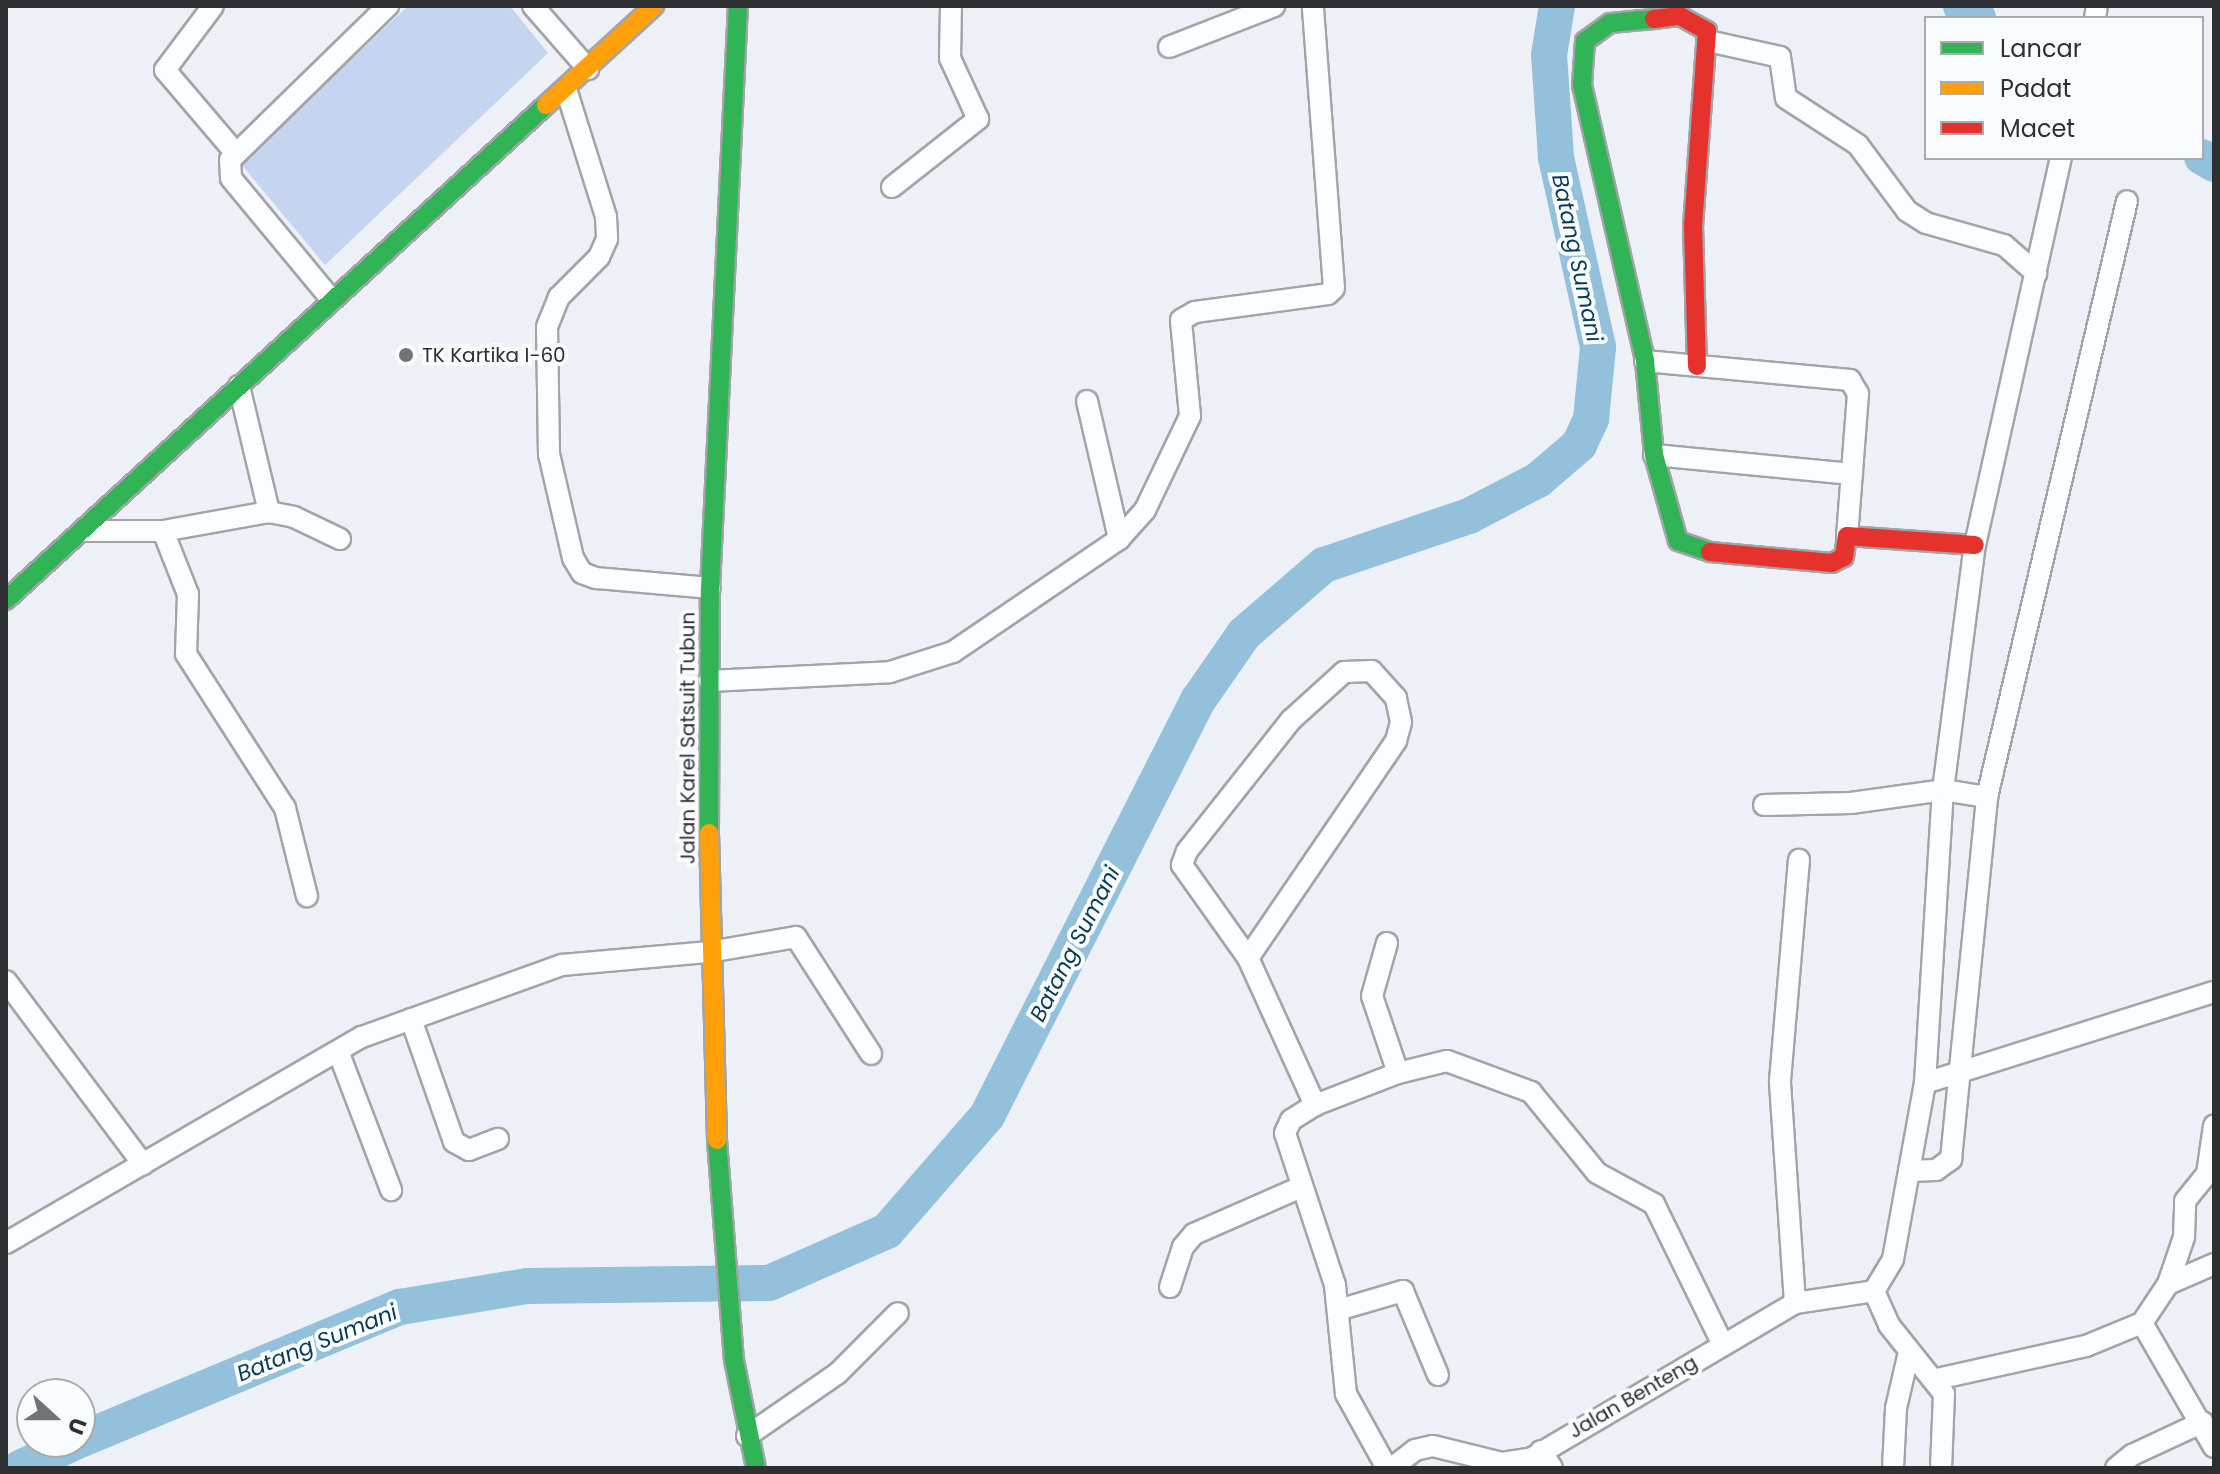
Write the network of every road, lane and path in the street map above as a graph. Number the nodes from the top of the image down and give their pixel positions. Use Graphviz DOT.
graph roads {
  1 [pos="213,6"];
  2 [pos="388,6"];
  3 [pos="533,6"];
  4 [pos="654,6"];
  5 [pos="738,6"];
  6 [pos="951,6"];
  7 [pos="1274,6"];
  8 [pos="1313,6"];
  9 [pos="1708,41"];
  10 [pos="1169,47"];
  11 [pos="588,69"];
  12 [pos="566,89"];
  13 [pos="234,151"];
  14 [pos="2061,160"];
  15 [pos="892,187"];
  16 [pos="2127,201"];
  17 [pos="2036,273"];
  18 [pos="331,299"];
  19 [pos="1645,361"];
  20 [pos="1697,366"];
  21 [pos="239,386"];
  22 [pos="1087,401"];
  23 [pos="1654,455"];
  24 [pos="1852,474"];
  25 [pos="269,512"];
  26 [pos="85,531"];
  27 [pos="163,531"];
  28 [pos="1847,536"];
  29 [pos="340,539"];
  30 [pos="1119,539"];
  31 [pos="1975,545"];
  32 [pos="710,588"];
  33 [pos="6,600"];
  34 [pos="709,681"];
  35 [pos="1943,790"];
  36 [pos="1987,797"];
  37 [pos="1764,805"];
  38 [pos="1799,860"];
  39 [pos="307,896"];
  40 [pos="1387,943"];
  41 [pos="709,952"];
  42 [pos="1248,958"];
  43 [pos="6,981"];
  44 [pos="2214,992"];
  45 [pos="411,1019"];
  46 [pos="338,1051"];
  47 [pos="871,1054"];
  48 [pos="1398,1073"];
  49 [pos="1961,1076"];
  50 [pos="1925,1083"];
  51 [pos="1315,1105"];
  52 [pos="2214,1126"];
  53 [pos="498,1139"];
  54 [pos="143,1164"];
  55 [pos="1909,1171"];
  56 [pos="1301,1187"];
  57 [pos="391,1190"];
  58 [pos="6,1243"];
  59 [pos="2214,1264"];
  60 [pos="2168,1284"];
  61 [pos="1170,1287"];
  62 [pos="1874,1291"];
  63 [pos="1795,1303"];
  64 [pos="1338,1310"];
  65 [pos="898,1313"];
  66 [pos="2142,1323"];
  67 [pos="1723,1345"];
  68 [pos="1909,1352"];
  69 [pos="1438,1375"];
  70 [pos="1937,1379"];
  71 [pos="2203,1422"];
  72 [pos="747,1436"];
  73 [pos="2214,1447"];
  74 [pos="1546,1459"];
  75 [pos="756,1468"];
  76 [pos="1390,1468"];
  77 [pos="1893,1468"];
  78 [pos="1941,1468"];
  79 [pos="2116,1468"];
  1 -- 13 [label="street"];
  2 -- 13 [label="street"];
  3 -- 11 [label="street"];
  4 -- 11 [label="main road"];
  5 -- 32 [label="main road, Jalan Karel Satsuit Tubun"];
  6 -- 15 [label="street"];
  7 -- 10 [label="street"];
  8 -- 30 [label="street"];
  9 -- 17 [label="street"];
  9 -- 19 [label="main road"];
  9 -- 20 [label="main road"];
  11 -- 12 [label="main road"];
  12 -- 18 [label="main road"];
  12 -- 32 [label="street"];
  13 -- 18 [label="street"];
  14 -- 17 [label="street"];
  16 -- 36 [label="street"];
  17 -- 31 [label="street"];
  18 -- 21 [label="main road"];
  19 -- 20 [label="street"];
  19 -- 23 [label="main road"];
  20 -- 24 [label="street"];
  21 -- 25 [label="street"];
  21 -- 26 [label="main road"];
  22 -- 30 [label="street"];
  23 -- 24 [label="street"];
  23 -- 28 [label="main road"];
  24 -- 28 [label="street"];
  25 -- 27 [label="street"];
  25 -- 29 [label="street"];
  26 -- 27 [label="street"];
  26 -- 33 [label="main road"];
  27 -- 39 [label="street"];
  28 -- 31 [label="main road"];
  30 -- 34 [label="street"];
  31 -- 35 [label="street"];
  32 -- 34 [label="main road, Jalan Karel Satsuit Tubun"];
  34 -- 41 [label="main road, Jalan Karel Satsuit Tubun"];
  35 -- 36 [label="street"];
  35 -- 37 [label="street"];
  35 -- 50 [label="street"];
  36 -- 49 [label="street"];
  38 -- 63 [label="street"];
  40 -- 48 [label="street"];
  41 -- 45 [label="street"];
  41 -- 47 [label="street"];
  41 -- 72 [label="main road, Jalan Karel Satsuit Tubun"];
  42 -- 42 [label="street"];
  42 -- 51 [label="street"];
  43 -- 54 [label="street"];
  44 -- 49 [label="street"];
  45 -- 46 [label="street"];
  45 -- 53 [label="street"];
  46 -- 54 [label="street"];
  46 -- 57 [label="street"];
  48 -- 51 [label="street"];
  48 -- 67 [label="street"];
  49 -- 50 [label="street"];
  49 -- 55 [label="street"];
  50 -- 55 [label="street"];
  51 -- 56 [label="street"];
  52 -- 60 [label="street"];
  54 -- 58 [label="street"];
  55 -- 62 [label="street"];
  56 -- 61 [label="street"];
  56 -- 64 [label="street"];
  59 -- 60 [label="street"];
  60 -- 66 [label="street"];
  62 -- 63 [label="street, Jalan Benteng"];
  62 -- 68 [label="street"];
  63 -- 67 [label="street, Jalan Benteng"];
  64 -- 69 [label="street"];
  64 -- 76 [label="street"];
  65 -- 72 [label="street"];
  66 -- 70 [label="street"];
  66 -- 71 [label="street"];
  67 -- 74 [label="street, Jalan Benteng"];
  68 -- 70 [label="street"];
  68 -- 77 [label="street"];
  70 -- 78 [label="street"];
  71 -- 73 [label="street"];
  71 -- 79 [label="street"];
  72 -- 75 [label="main road, Jalan Karel Satsuit Tubun"];
  74 -- 76 [label="street, Jalan Benteng"];
}
